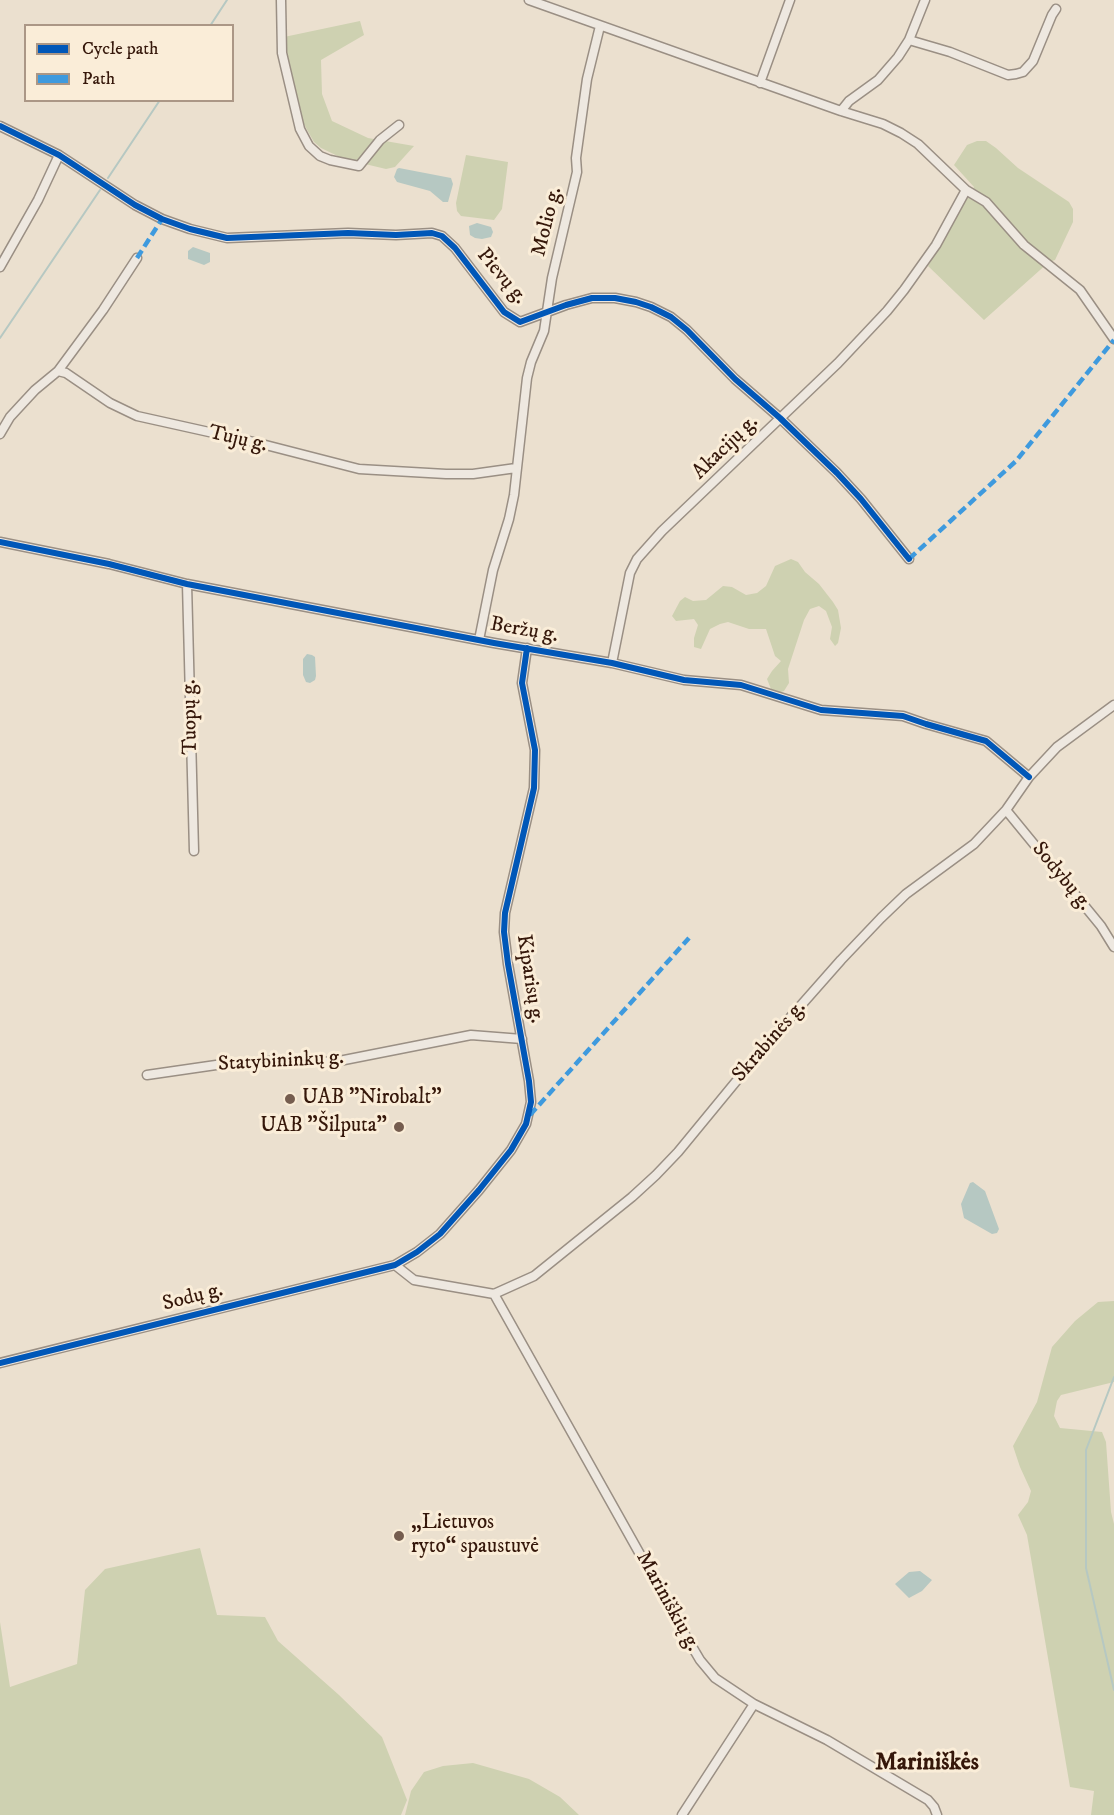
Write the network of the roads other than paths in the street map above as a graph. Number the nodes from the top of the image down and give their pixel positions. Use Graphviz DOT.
graph roads {
  1 [pos="281,0"];
  2 [pos="529,0"];
  3 [pos="790,0"];
  4 [pos="925,0"];
  5 [pos="1056,9"];
  6 [pos="600,26"];
  7 [pos="909,40"];
  8 [pos="760,82"];
  9 [pos="841,111"];
  10 [pos="399,125"];
  11 [pos="0,126"];
  12 [pos="59,155"];
  13 [pos="966,190"];
  14 [pos="137,258"];
  15 [pos="0,267"];
  16 [pos="546,313"];
  17 [pos="1114,339"];
  18 [pos="58,371"];
  19 [pos="780,418"];
  20 [pos="0,434"];
  21 [pos="516,468"];
  22 [pos="0,542"];
  23 [pos="909,559"];
  24 [pos="188,584"];
  25 [pos="479,640"];
  26 [pos="527,648"];
  27 [pos="612,663"];
  28 [pos="1114,705"];
  29 [pos="1029,777"];
  30 [pos="1006,810"];
  31 [pos="194,851"];
  32 [pos="1114,946"];
  33 [pos="522,1039"];
  34 [pos="147,1075"];
  35 [pos="394,1265"];
  36 [pos="494,1294"];
  37 [pos="0,1363"];
  38 [pos="754,1704"];
  39 [pos="682,1815"];
  40 [pos="937,1815"];
  1 -- 10 [label="street"];
  2 -- 6 [label="street"];
  3 -- 8 [label="street"];
  4 -- 7 [label="street"];
  5 -- 7 [label="street"];
  6 -- 8 [label="street"];
  6 -- 16 [label="street, Molio g."];
  7 -- 9 [label="street"];
  8 -- 9 [label="street"];
  9 -- 13 [label="street"];
  11 -- 12 [label="street"];
  12 -- 15 [label="street"];
  12 -- 16 [label="street, Pievų g."];
  13 -- 17 [label="street"];
  13 -- 19 [label="street, Akacijų g."];
  14 -- 18 [label="street"];
  16 -- 19 [label="street, Pievų g."];
  16 -- 21 [label="street, Molio g."];
  18 -- 20 [label="street"];
  18 -- 21 [label="street, Tujų g."];
  19 -- 23 [label="street, Pievų g."];
  19 -- 27 [label="street, Akacijų g."];
  21 -- 25 [label="street, Molio g."];
  22 -- 24 [label="street, Beržų g."];
  24 -- 25 [label="street, Beržų g."];
  24 -- 31 [label="street, Tuopų g."];
  25 -- 26 [label="street, Beržų g."];
  26 -- 27 [label="street, Beržų g."];
  26 -- 33 [label="street, Kiparisų g."];
  27 -- 29 [label="street, Beržų g."];
  28 -- 29 [label="street, Skrabinės g."];
  29 -- 30 [label="street, Skrabinės g."];
  30 -- 32 [label="street, Sodybų g."];
  30 -- 36 [label="street, Skrabinės g."];
  33 -- 34 [label="street, Statybininkų g."];
  33 -- 35 [label="street, Kiparisų g."];
  35 -- 36 [label="street"];
  35 -- 37 [label="street, Sodų g."];
  36 -- 38 [label="street, Mariniškių g."];
  38 -- 39 [label="street"];
  38 -- 40 [label="street, Mariniškių g."];
}
